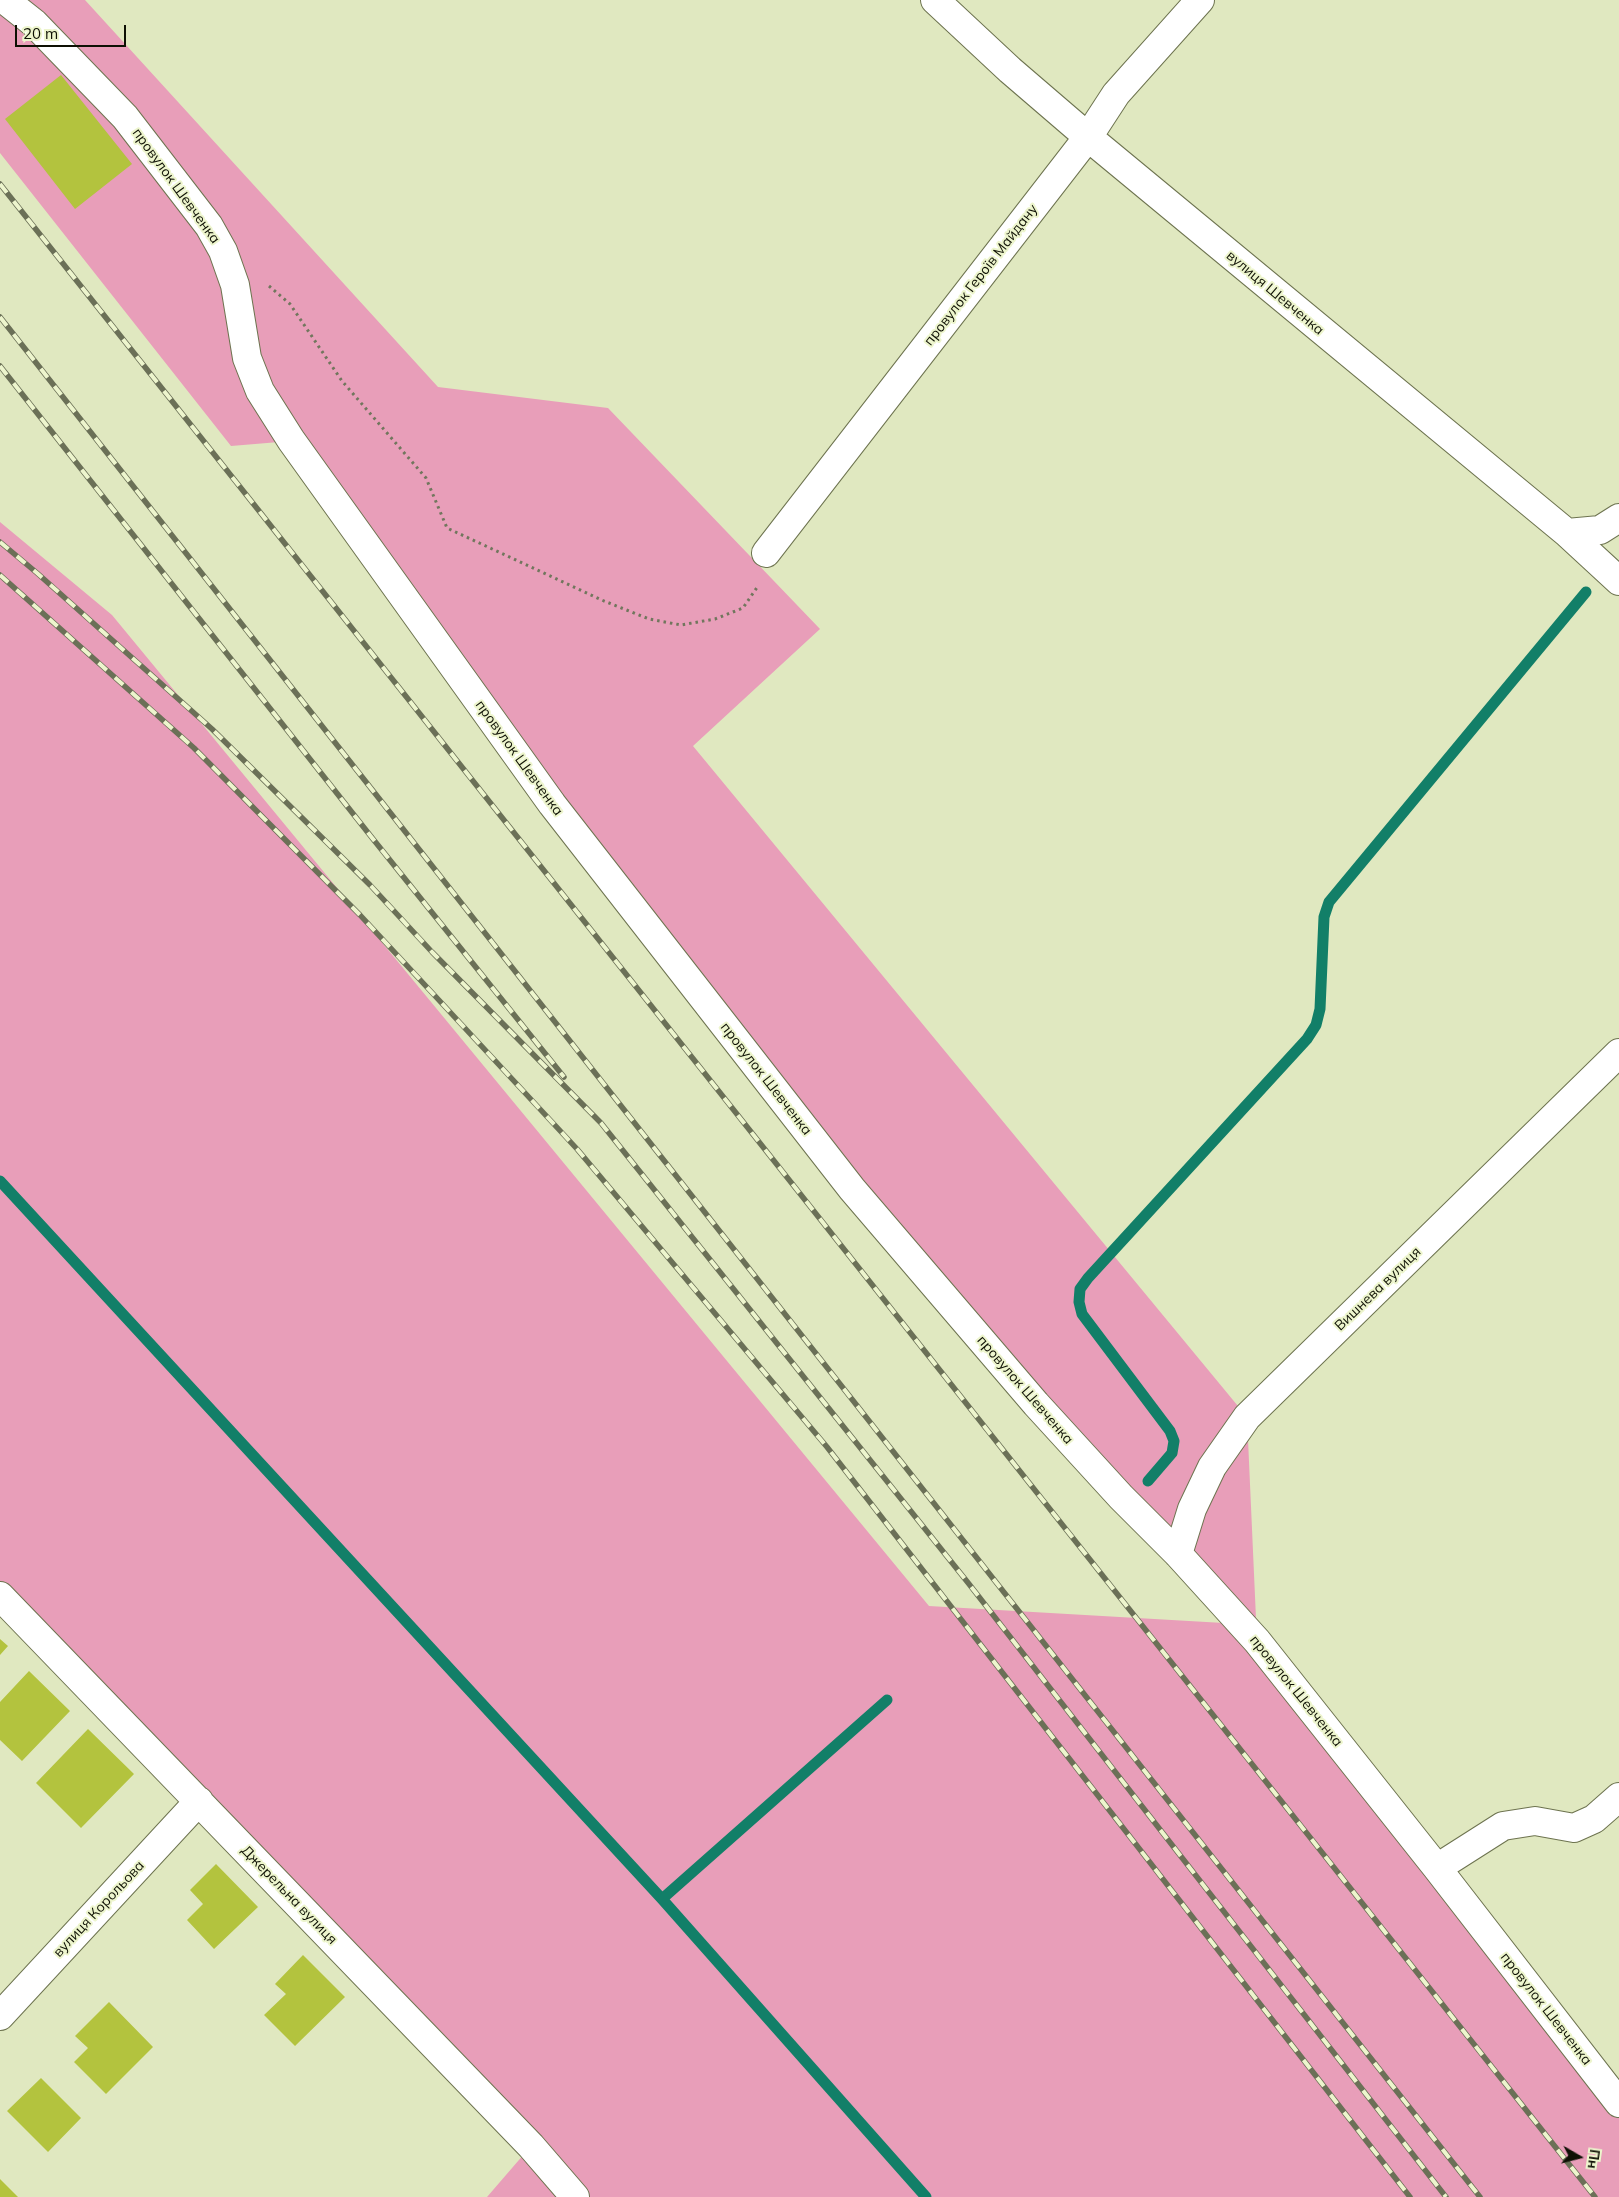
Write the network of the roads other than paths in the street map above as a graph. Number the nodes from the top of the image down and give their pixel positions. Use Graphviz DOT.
graph roads {
  1 [pos="5,0"];
  2 [pos="935,0"];
  3 [pos="1200,0"];
  4 [pos="1088,137"];
  5 [pos="1619,518"];
  6 [pos="1568,533"];
  7 [pos="766,553"];
  8 [pos="1619,581"];
  9 [pos="1619,1053"];
  10 [pos="1178,1554"];
  11 [pos="0,1596"];
  12 [pos="1619,1797"];
  13 [pos="199,1801"];
  14 [pos="1437,1868"];
  15 [pos="0,2016"];
  16 [pos="1619,2103"];
  17 [pos="575,2197"];
  1 -- 10 [label="street, провулок Шевченка"];
  2 -- 4 [label="street, вулиця Шевченка"];
  3 -- 4 [label="street, провулок Героїв Майдану"];
  4 -- 6 [label="street, вулиця Шевченка"];
  4 -- 7 [label="street, провулок Героїв Майдану"];
  5 -- 6 [label="street"];
  6 -- 8 [label="street, вулиця Шевченка"];
  9 -- 10 [label="street, Вишнева вулиця"];
  10 -- 14 [label="street, провулок Шевченка"];
  11 -- 13 [label="street, Джерельна вулиця"];
  12 -- 14 [label="street"];
  13 -- 15 [label="street, вулиця Корольова"];
  13 -- 17 [label="street, Джерельна вулиця"];
  14 -- 16 [label="street, провулок Шевченка"];
}
